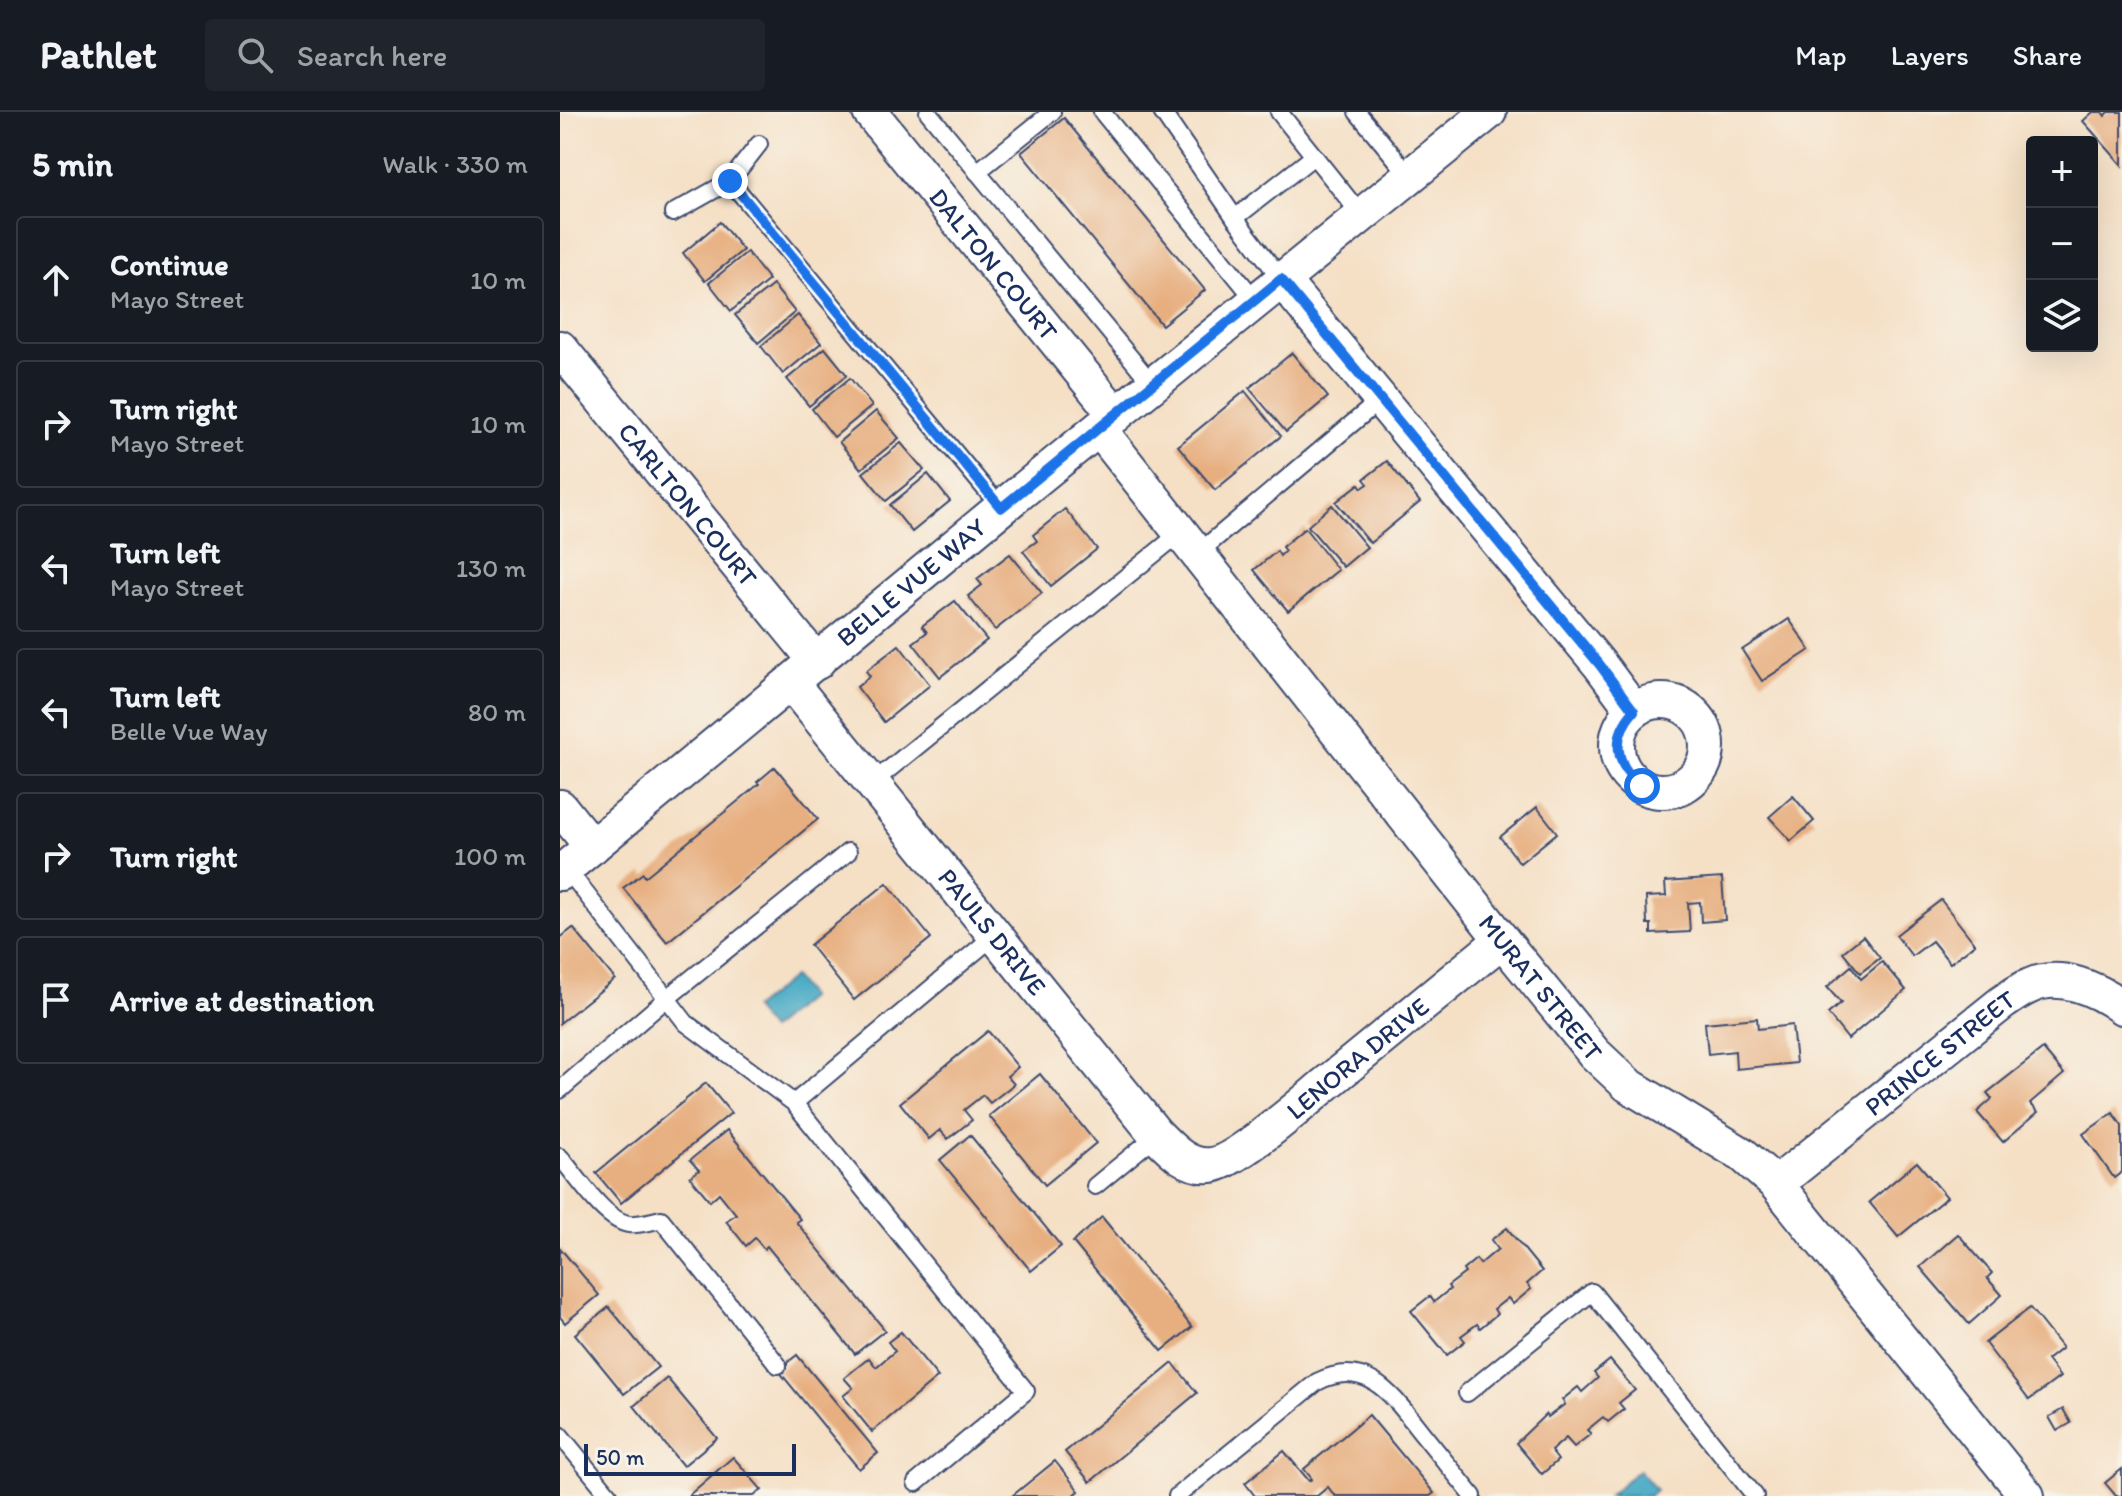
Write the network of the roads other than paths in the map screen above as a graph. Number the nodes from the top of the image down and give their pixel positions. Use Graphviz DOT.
graph roads {
  1 [pos="870,112"];
  2 [pos="928,112"];
  3 [pos="1052,112"];
  4 [pos="1102,112"];
  5 [pos="1162,112"];
  6 [pos="1279,112"];
  7 [pos="1357,112"];
  8 [pos="1489,112"];
  9 [pos="759,144"];
  10 [pos="1314,156"];
  11 [pos="977,172"];
  12 [pos="1410,176"];
  13 [pos="730,181"];
  14 [pos="673,213"];
  15 [pos="1361,215"];
  16 [pos="1235,218"];
  17 [pos="1268,290"];
  18 [pos="560,348"];
  19 [pos="1153,385"];
  20 [pos="1380,400"];
  21 [pos="1108,422"];
  22 [pos="1001,508"];
  23 [pos="1189,543"];
  24 [pos="804,673"];
  25 [pos="1634,711"];
  26 [pos="872,783"];
  27 [pos="560,807"];
  28 [pos="848,852"];
  29 [pos="573,863"];
  30 [pos="995,935"];
  31 [pos="1502,940"];
  32 [pos="666,999"];
  33 [pos="2122,1007"];
  34 [pos="560,1090"];
  35 [pos="794,1103"];
  36 [pos="1157,1135"];
  37 [pos="560,1157"];
  38 [pos="1207,1166"];
  39 [pos="1776,1184"];
  40 [pos="1095,1186"];
  41 [pos="778,1365"];
  42 [pos="1467,1393"];
  43 [pos="560,1435"];
  44 [pos="916,1483"];
  45 [pos="605,1490"];
  46 [pos="585,1496"];
  47 [pos="1177,1496"];
  48 [pos="1473,1496"];
  49 [pos="1755,1496"];
  50 [pos="2027,1496"];
  1 -- 21 [label="street, DALTON COURT"];
  2 -- 11 [label="lane"];
  3 -- 11 [label="lane"];
  4 -- 17 [label="lane"];
  5 -- 16 [label="lane"];
  6 -- 10 [label="lane"];
  7 -- 12 [label="lane"];
  8 -- 12 [label="street, BELLE VUE WAY"];
  9 -- 13 [label="lane"];
  10 -- 15 [label="lane"];
  10 -- 16 [label="lane"];
  11 -- 19 [label="lane"];
  12 -- 15 [label="street, BELLE VUE WAY"];
  13 -- 14 [label="lane"];
  13 -- 22 [label="lane"];
  15 -- 17 [label="street, BELLE VUE WAY"];
  16 -- 17 [label="lane"];
  17 -- 19 [label="street, BELLE VUE WAY"];
  17 -- 20 [label="street"];
  18 -- 24 [label="street, CARLTON COURT"];
  19 -- 21 [label="street, BELLE VUE WAY"];
  20 -- 23 [label="lane"];
  20 -- 25 [label="street"];
  21 -- 22 [label="street, BELLE VUE WAY"];
  21 -- 23 [label="street, MURAT STREET"];
  22 -- 24 [label="street, BELLE VUE WAY"];
  23 -- 26 [label="lane"];
  23 -- 31 [label="street, MURAT STREET"];
  24 -- 26 [label="street, PAULS DRIVE"];
  24 -- 29 [label="street, BELLE VUE WAY"];
  26 -- 30 [label="street, PAULS DRIVE"];
  27 -- 29 [label="street"];
  28 -- 32 [label="lane"];
  29 -- 32 [label="lane"];
  30 -- 35 [label="lane"];
  30 -- 36 [label="street, PAULS DRIVE"];
  31 -- 38 [label="street, LENORA DRIVE"];
  31 -- 39 [label="street, MURAT STREET"];
  32 -- 34 [label="lane"];
  32 -- 35 [label="lane"];
  33 -- 39 [label="street, PRINCE STREET"];
  35 -- 44 [label="lane"];
  36 -- 38 [label="street, PAULS DRIVE"];
  36 -- 40 [label="lane"];
  37 -- 41 [label="lane"];
  39 -- 50 [label="street, MURAT STREET"];
  42 -- 49 [label="lane"];
  43 -- 45 [label="lane"];
  45 -- 46 [label="lane"];
  47 -- 48 [label="lane"];
}
